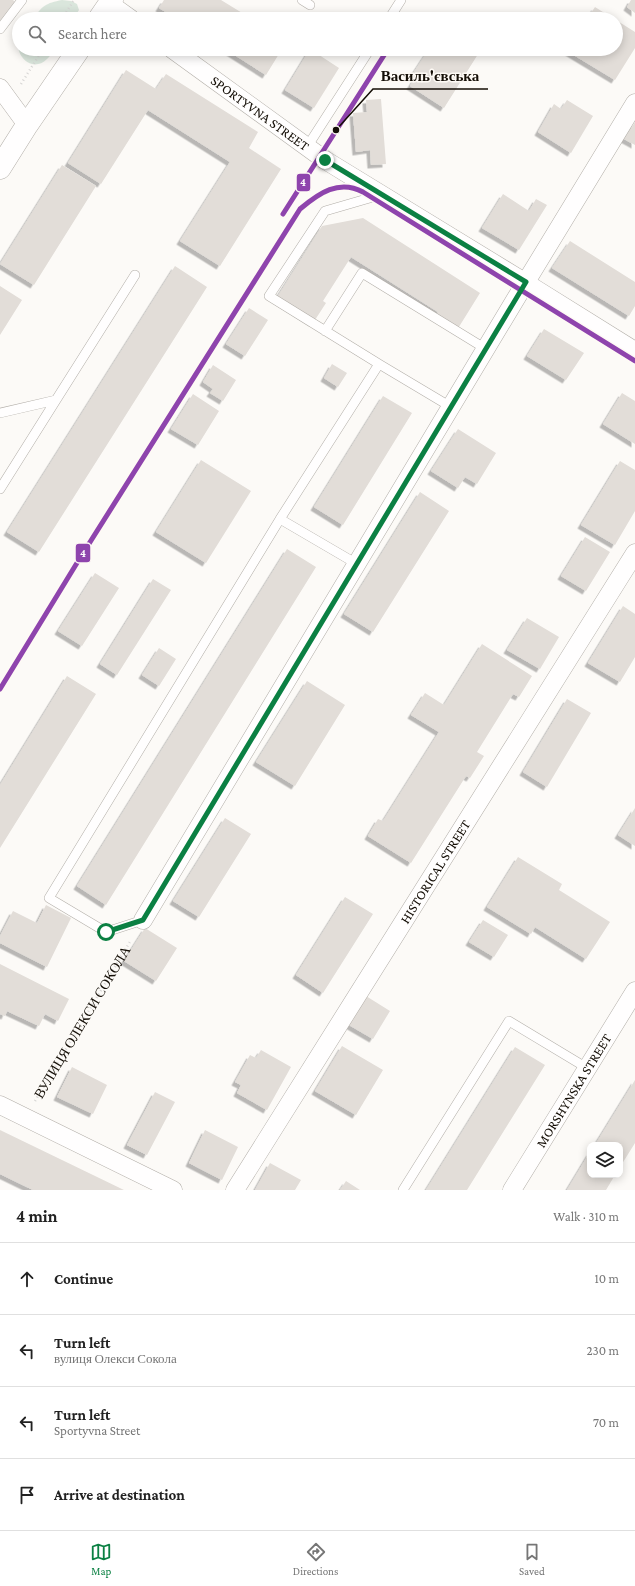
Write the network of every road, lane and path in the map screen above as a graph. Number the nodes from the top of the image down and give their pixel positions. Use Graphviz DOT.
graph roads {
  1 [pos="22,0"];
  2 [pos="74,0"];
  3 [pos="401,0"];
  4 [pos="106,6"];
  5 [pos="13,12"];
  6 [pos="66,12"];
  7 [pos="118,12"];
  8 [pos="393,12"];
  9 [pos="12,13"];
  10 [pos="0,29"];
  11 [pos="37,56"];
  12 [pos="74,56"];
  13 [pos="182,56"];
  14 [pos="366,56"];
  15 [pos="5,95"];
  16 [pos="635,103"];
  17 [pos="27,125"];
  18 [pos="307,147"];
  19 [pos="0,168"];
  20 [pos="381,194"];
  21 [pos="134,275"];
  22 [pos="526,282"];
  23 [pos="325,330"];
  24 [pos="486,348"];
  25 [pos="635,351"];
  26 [pos="379,364"];
  27 [pos="56,400"];
  28 [pos="451,407"];
  29 [pos="0,413"];
  30 [pos="0,489"];
  31 [pos="280,519"];
  32 [pos="635,553"];
  33 [pos="357,564"];
  34 [pos="143,920"];
  35 [pos="635,991"];
  36 [pos="587,1068"];
  37 [pos="0,1105"];
  38 [pos="24,1118"];
  39 [pos="173,1190"];
  40 [pos="235,1190"];
  41 [pos="403,1190"];
  42 [pos="512,1190"];
  1 -- 5 [label="lane"];
  2 -- 6 [label="path"];
  3 -- 8 [label="lane"];
  4 -- 7 [label="street"];
  9 -- 10 [label="lane"];
  11 -- 15 [label="path"];
  12 -- 17 [label="main road"];
  13 -- 18 [label="street, SPORTYVNA STREET"];
  14 -- 18 [label="lane"];
  15 -- 17 [label="street"];
  16 -- 22 [label="street"];
  17 -- 19 [label="main road"];
  18 -- 20 [label="street, SPORTYVNA STREET"];
  20 -- 22 [label="street, SPORTYVNA STREET"];
  20 -- 23 [label="lane"];
  21 -- 27 [label="lane"];
  22 -- 24 [label="street"];
  22 -- 25 [label="street, SPORTYVNA STREET"];
  23 -- 24 [label="lane"];
  23 -- 26 [label="lane"];
  24 -- 28 [label="street"];
  26 -- 28 [label="lane"];
  26 -- 31 [label="lane"];
  27 -- 29 [label="lane"];
  27 -- 30 [label="lane"];
  28 -- 33 [label="street"];
  31 -- 33 [label="lane"];
  31 -- 34 [label="lane"];
  32 -- 40 [label="street, HISTORICAL STREET"];
  33 -- 34 [label="street"];
  34 -- 38 [label="path, ВУЛИЦЯ ОЛЕКСИ СОКОЛА"];
  35 -- 36 [label="street, MORSHYNSKA STREET"];
  36 -- 41 [label="lane"];
  36 -- 42 [label="street, MORSHYNSKA STREET"];
  37 -- 38 [label="street"];
  38 -- 39 [label="street"];
}
